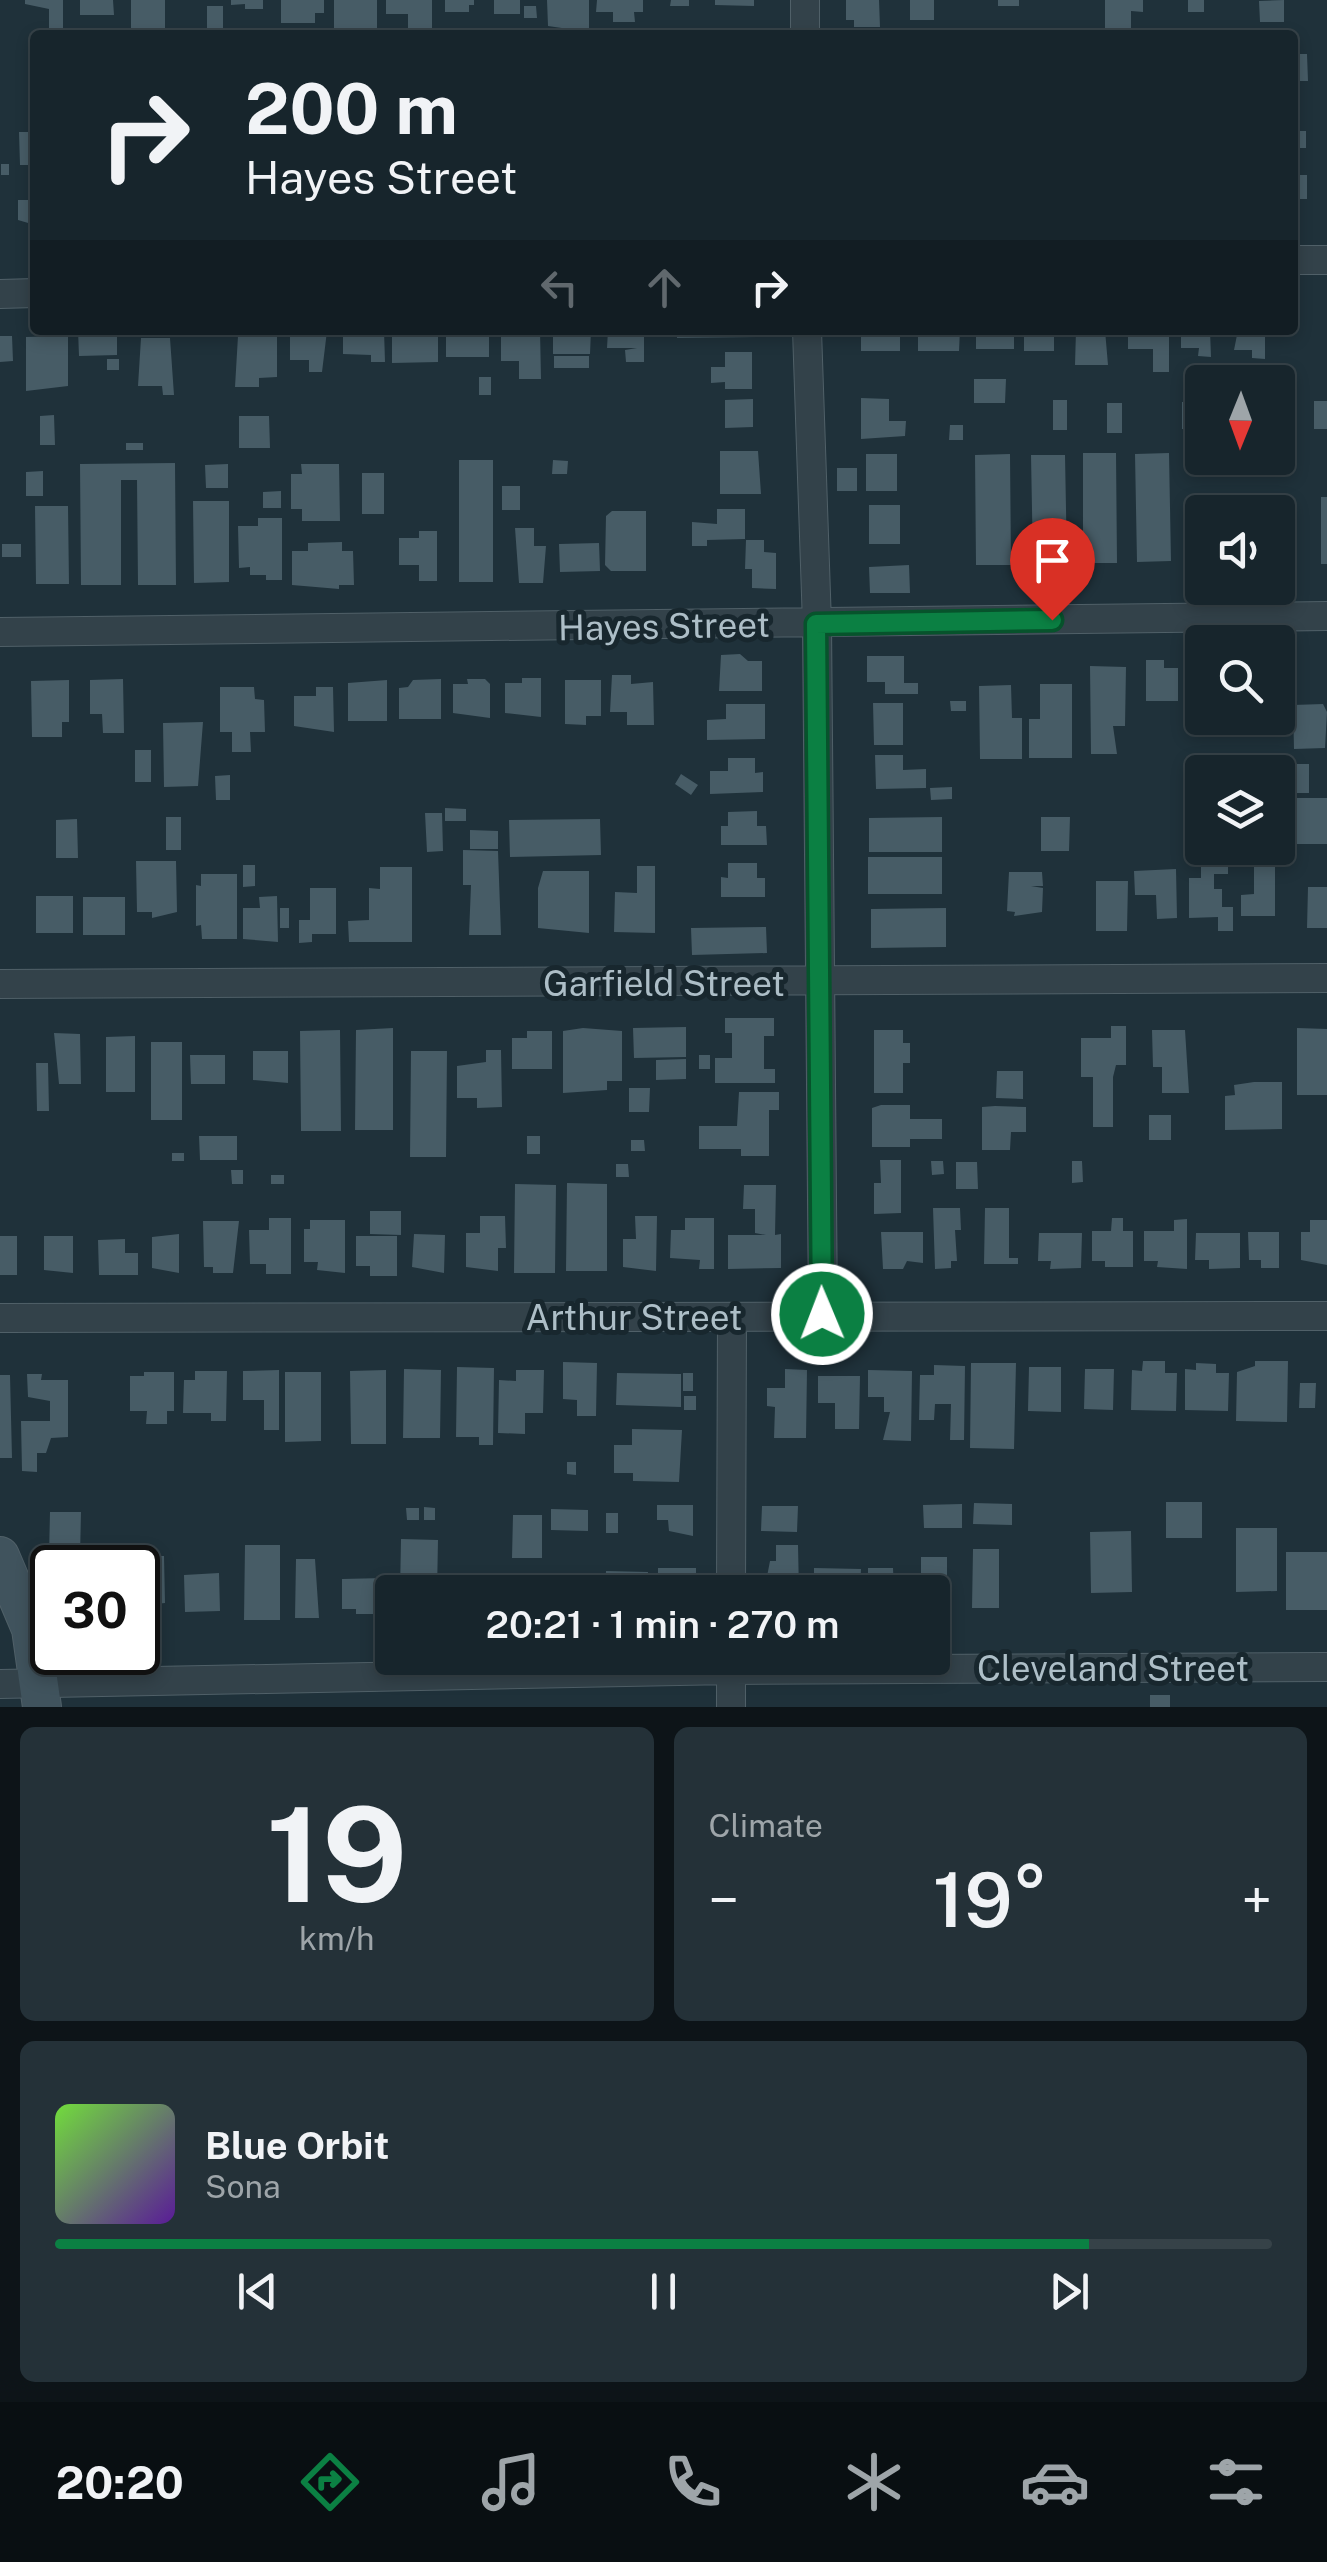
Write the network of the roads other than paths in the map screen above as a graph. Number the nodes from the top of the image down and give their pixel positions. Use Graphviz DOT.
graph roads {
  1 [pos="805,0"];
  2 [pos="805,30"];
  3 [pos="1298,260"];
  4 [pos="1327,260"];
  5 [pos="30,292"];
  6 [pos="0,294"];
  7 [pos="807,335"];
  8 [pos="1327,616"];
  9 [pos="816,624"];
  10 [pos="0,632"];
  11 [pos="1327,978"];
  12 [pos="818,983"];
  13 [pos="0,984"];
  14 [pos="822,1314"];
  15 [pos="1327,1316"];
  16 [pos="0,1318"];
  17 [pos="732,1318"];
  18 [pos="0,1556"];
  19 [pos="731,1575"];
  20 [pos="950,1665"];
  21 [pos="1327,1668"];
  22 [pos="487,1675"];
  23 [pos="731,1675"];
  24 [pos="0,1684"];
  25 [pos="42,1695"];
  26 [pos="732,1707"];
  1 -- 2 [label="street"];
  3 -- 4 [label="street"];
  5 -- 6 [label="street"];
  7 -- 9 [label="street"];
  8 -- 9 [label="street, Hayes Street"];
  9 -- 10 [label="street, Hayes Street"];
  9 -- 12 [label="street"];
  11 -- 12 [label="street, Garfield Street"];
  12 -- 13 [label="street, Garfield Street"];
  12 -- 14 [label="street"];
  14 -- 15 [label="street, Arthur Street"];
  14 -- 17 [label="street, Arthur Street"];
  16 -- 17 [label="street, Arthur Street"];
  17 -- 19 [label="street"];
  18 -- 25 [label="street"];
  20 -- 21 [label="street, Cleveland Street"];
  22 -- 25 [label="street, Cleveland Street"];
  23 -- 26 [label="street"];
  24 -- 25 [label="street, Cleveland Street"];
}
